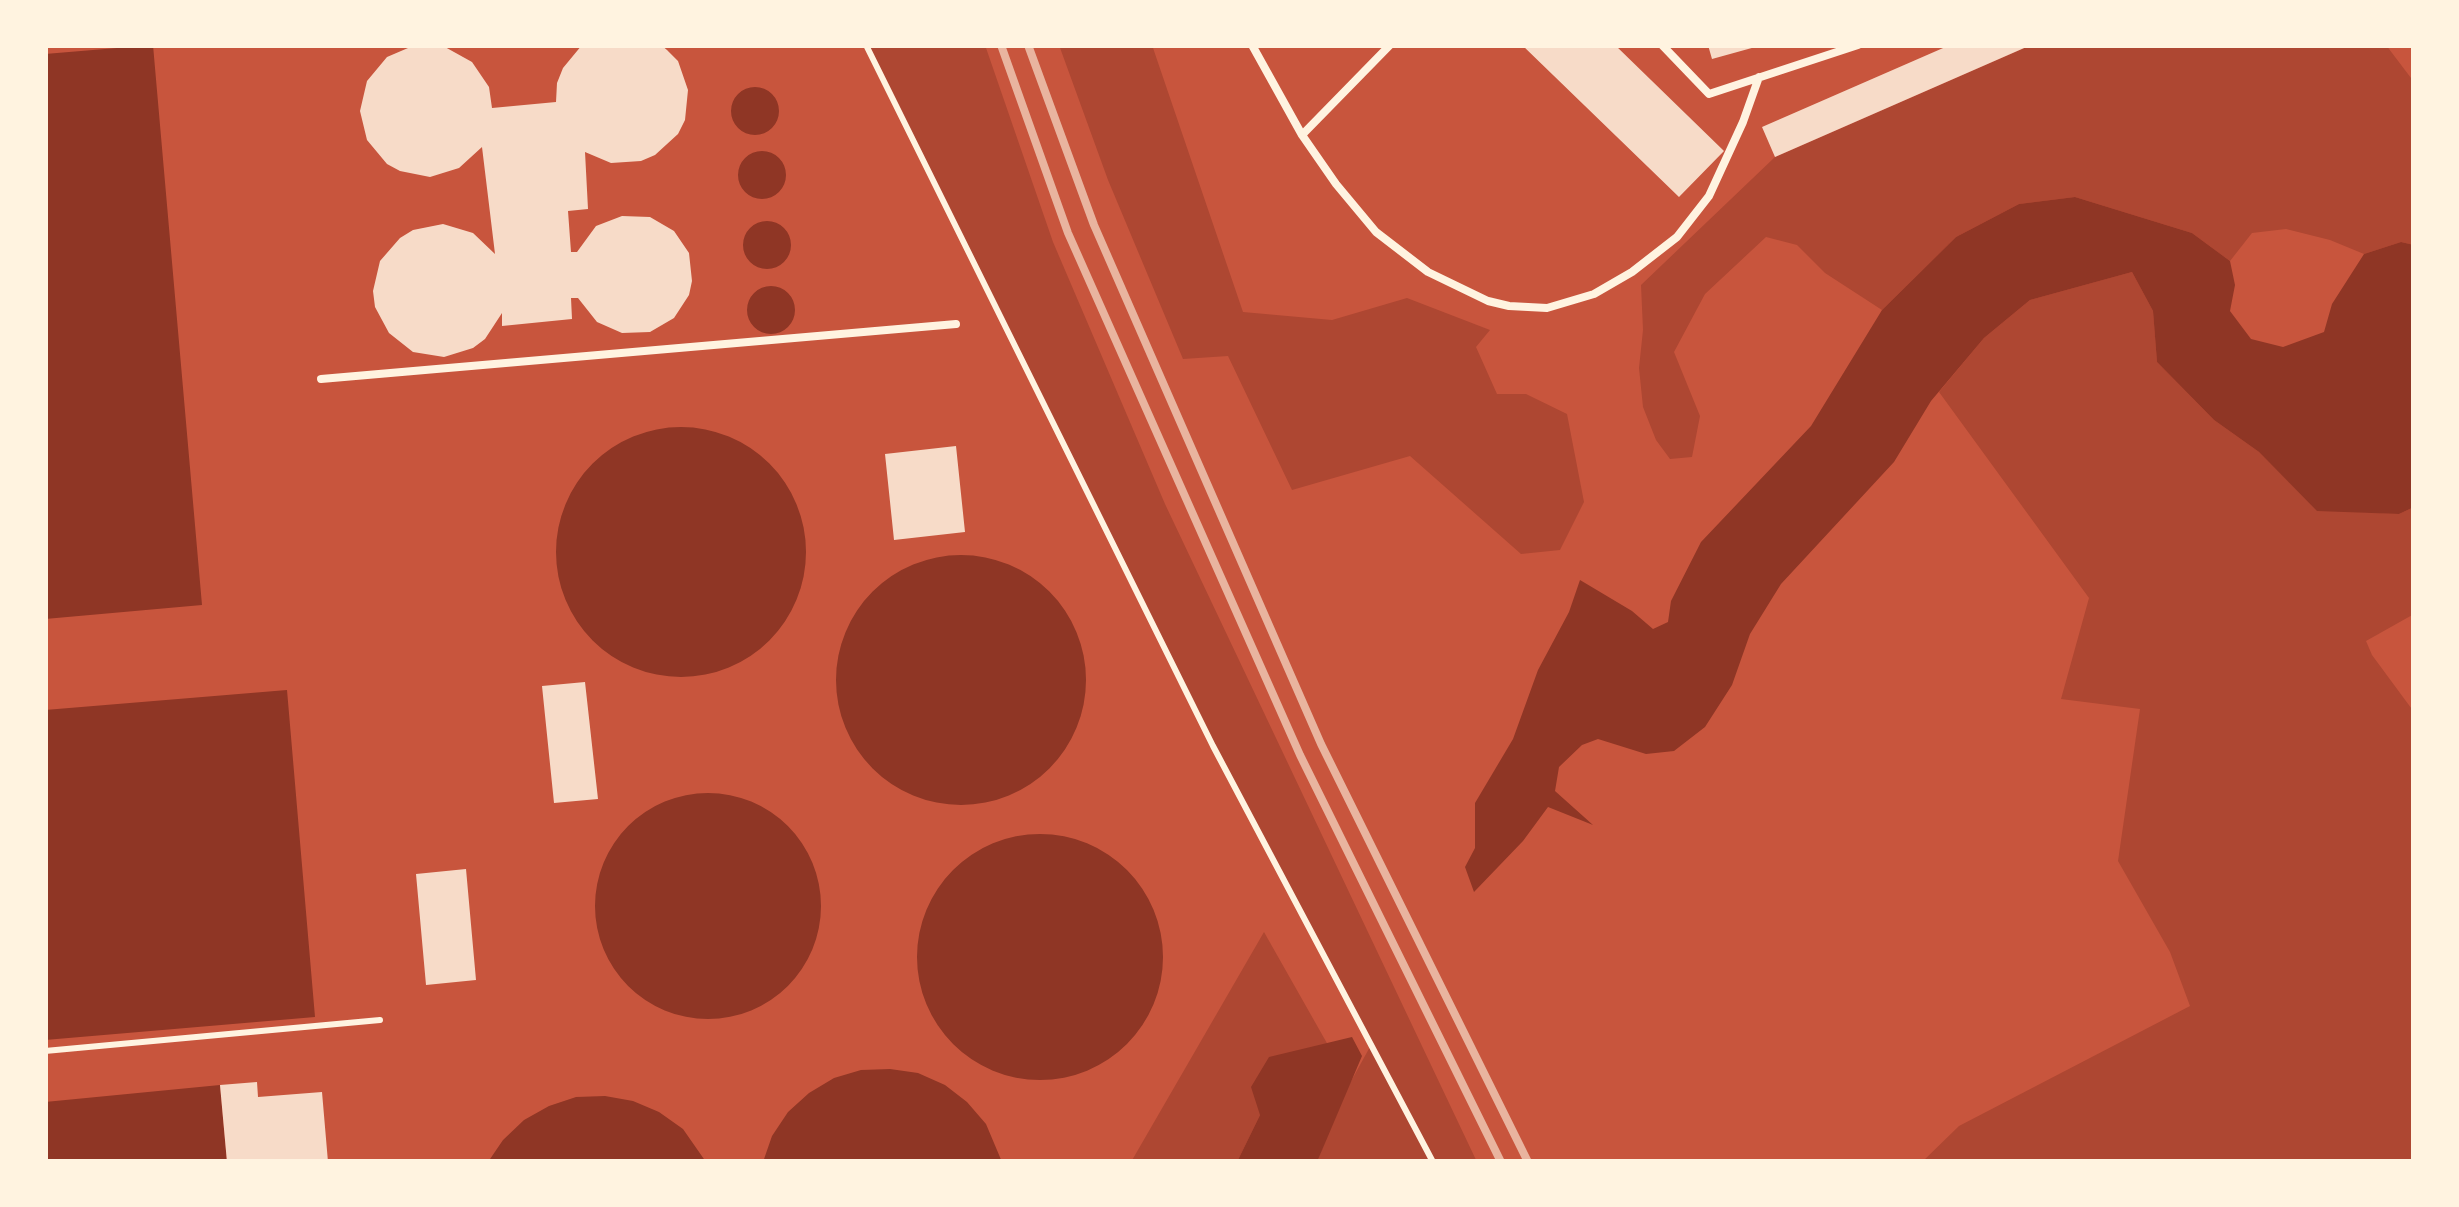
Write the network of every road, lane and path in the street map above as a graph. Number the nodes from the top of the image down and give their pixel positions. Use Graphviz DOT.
graph roads {
  1 [pos="866,45"];
  2 [pos="1252,45"];
  3 [pos="1390,45"];
  4 [pos="1662,45"];
  5 [pos="1858,45"];
  6 [pos="1759,77"];
  7 [pos="1302,135"];
  8 [pos="956,324"];
  9 [pos="321,379"];
  10 [pos="380,1020"];
  11 [pos="45,1051"];
  12 [pos="1433,1162"];
  1 -- 12 [label="path"];
  2 -- 7 [label="lane"];
  3 -- 7 [label="lane"];
  4 -- 6 [label="lane"];
  5 -- 6 [label="lane"];
  6 -- 7 [label="lane"];
  8 -- 9 [label="lane"];
  10 -- 11 [label="path"];
}
